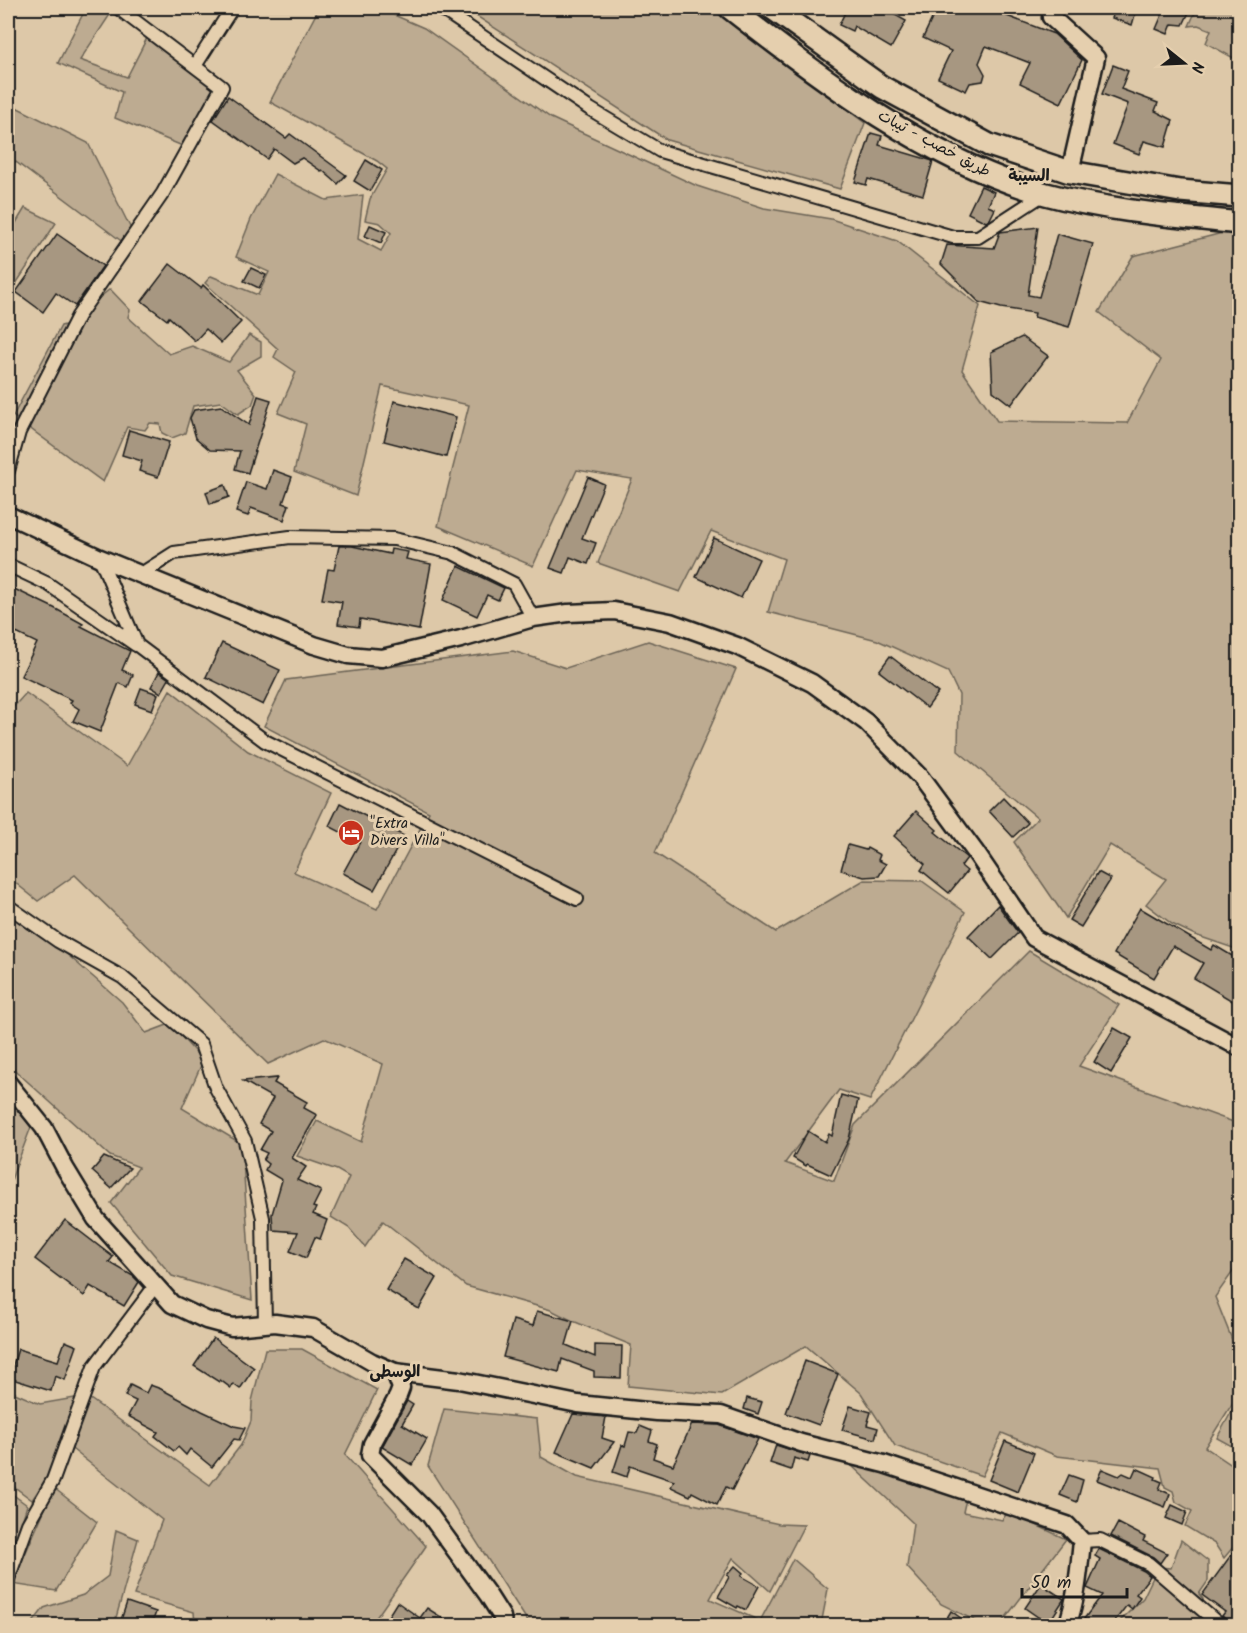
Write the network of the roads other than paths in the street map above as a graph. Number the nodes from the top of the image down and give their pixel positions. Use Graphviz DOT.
graph roads {
  1 [pos="118,8"];
  2 [pos="232,8"];
  3 [pos="440,8"];
  4 [pos="729,8"];
  5 [pos="772,8"];
  6 [pos="1054,8"];
  7 [pos="195,66"];
  8 [pos="1071,172"];
  9 [pos="1044,194"];
  10 [pos="1239,196"];
  11 [pos="1239,223"];
  12 [pos="8,471"];
  13 [pos="8,515"];
  14 [pos="100,558"];
  15 [pos="8,565"];
  16 [pos="141,574"];
  17 [pos="533,618"];
  18 [pos="137,645"];
  19 [pos="577,899"];
  20 [pos="8,906"];
  21 [pos="1239,1048"];
  22 [pos="8,1083"];
  23 [pos="155,1286"];
  24 [pos="265,1324"];
  25 [pos="395,1372"];
  26 [pos="1082,1541"];
  27 [pos="8,1579"];
  28 [pos="503,1626"];
  29 [pos="1067,1626"];
  30 [pos="1221,1626"];
  1 -- 7 [label="street"];
  2 -- 7 [label="street"];
  3 -- 9 [label="street"];
  4 -- 9 [label="highway, طريق خصب - تيبات"];
  5 -- 8 [label="highway, طريق خصب - تيبات"];
  6 -- 8 [label="street"];
  7 -- 12 [label="street"];
  8 -- 10 [label="highway, طريق خصب - تيبات"];
  9 -- 11 [label="highway, طريق خصب - تيبات"];
  13 -- 14 [label="street"];
  14 -- 16 [label="street"];
  14 -- 18 [label="street"];
  15 -- 18 [label="street"];
  16 -- 17 [label="street"];
  16 -- 17 [label="street"];
  17 -- 21 [label="street"];
  18 -- 19 [label="street"];
  20 -- 24 [label="street"];
  22 -- 23 [label="street"];
  23 -- 24 [label="street"];
  23 -- 27 [label="street"];
  24 -- 25 [label="street"];
  25 -- 26 [label="street"];
  25 -- 28 [label="street"];
  26 -- 29 [label="street"];
  26 -- 30 [label="street"];
}
